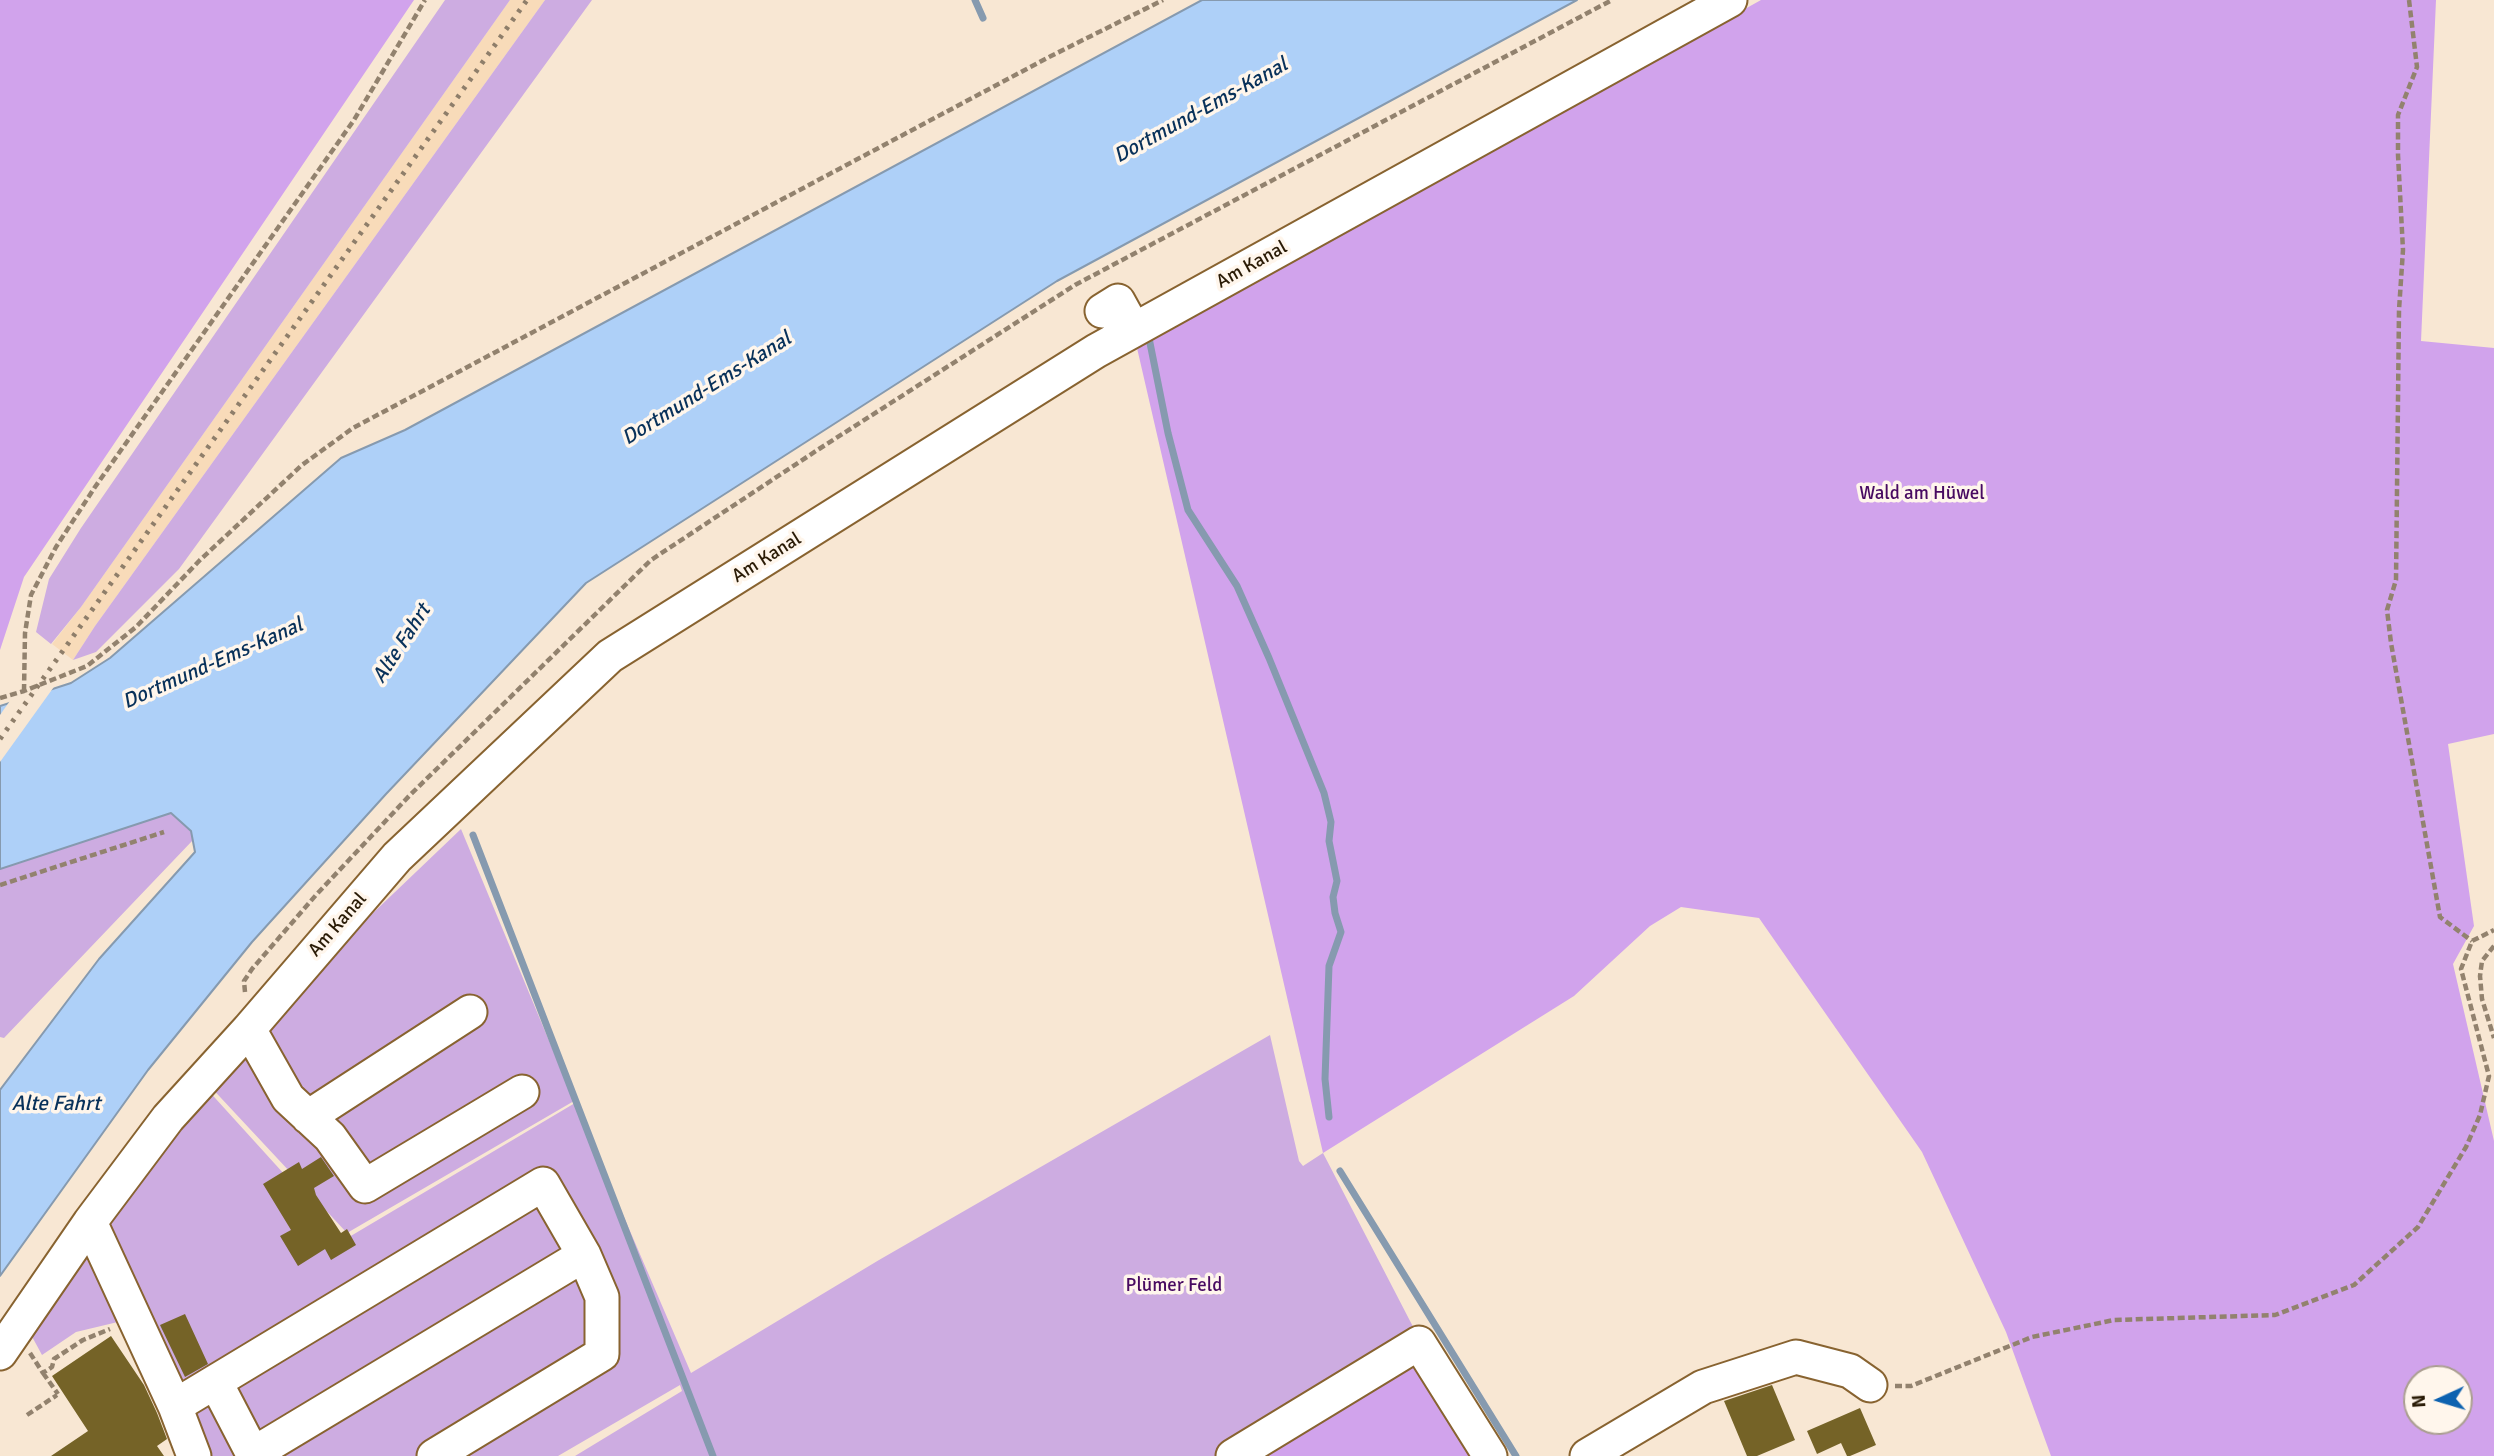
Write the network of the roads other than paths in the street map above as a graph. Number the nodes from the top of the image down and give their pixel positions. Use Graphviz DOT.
graph roads {
  1 [pos="1730,0"];
  2 [pos="1102,311"];
  3 [pos="1134,330"];
  4 [pos="470,1012"];
  5 [pos="249,1029"];
  6 [pos="522,1092"];
  7 [pos="308,1116"];
  8 [pos="90,1222"];
  9 [pos="584,1255"];
  10 [pos="6,1343"];
  11 [pos="216,1383"];
  12 [pos="1870,1385"];
  13 [pos="175,1406"];
  14 [pos="253,1455"];
  15 [pos="194,1456"];
  16 [pos="434,1456"];
  17 [pos="1233,1456"];
  18 [pos="1490,1456"];
  19 [pos="1587,1456"];
  1 -- 3 [label="street, Am Kanal"];
  2 -- 3 [label="street"];
  3 -- 5 [label="street, Am Kanal"];
  4 -- 7 [label="street"];
  5 -- 7 [label="street"];
  5 -- 8 [label="street, Am Kanal"];
  6 -- 7 [label="street"];
  8 -- 10 [label="street, Am Kanal"];
  8 -- 13 [label="street"];
  9 -- 11 [label="street"];
  9 -- 14 [label="street"];
  9 -- 16 [label="street"];
  11 -- 13 [label="street"];
  11 -- 14 [label="street"];
  12 -- 19 [label="street"];
  13 -- 15 [label="street"];
  17 -- 18 [label="street"];
}
